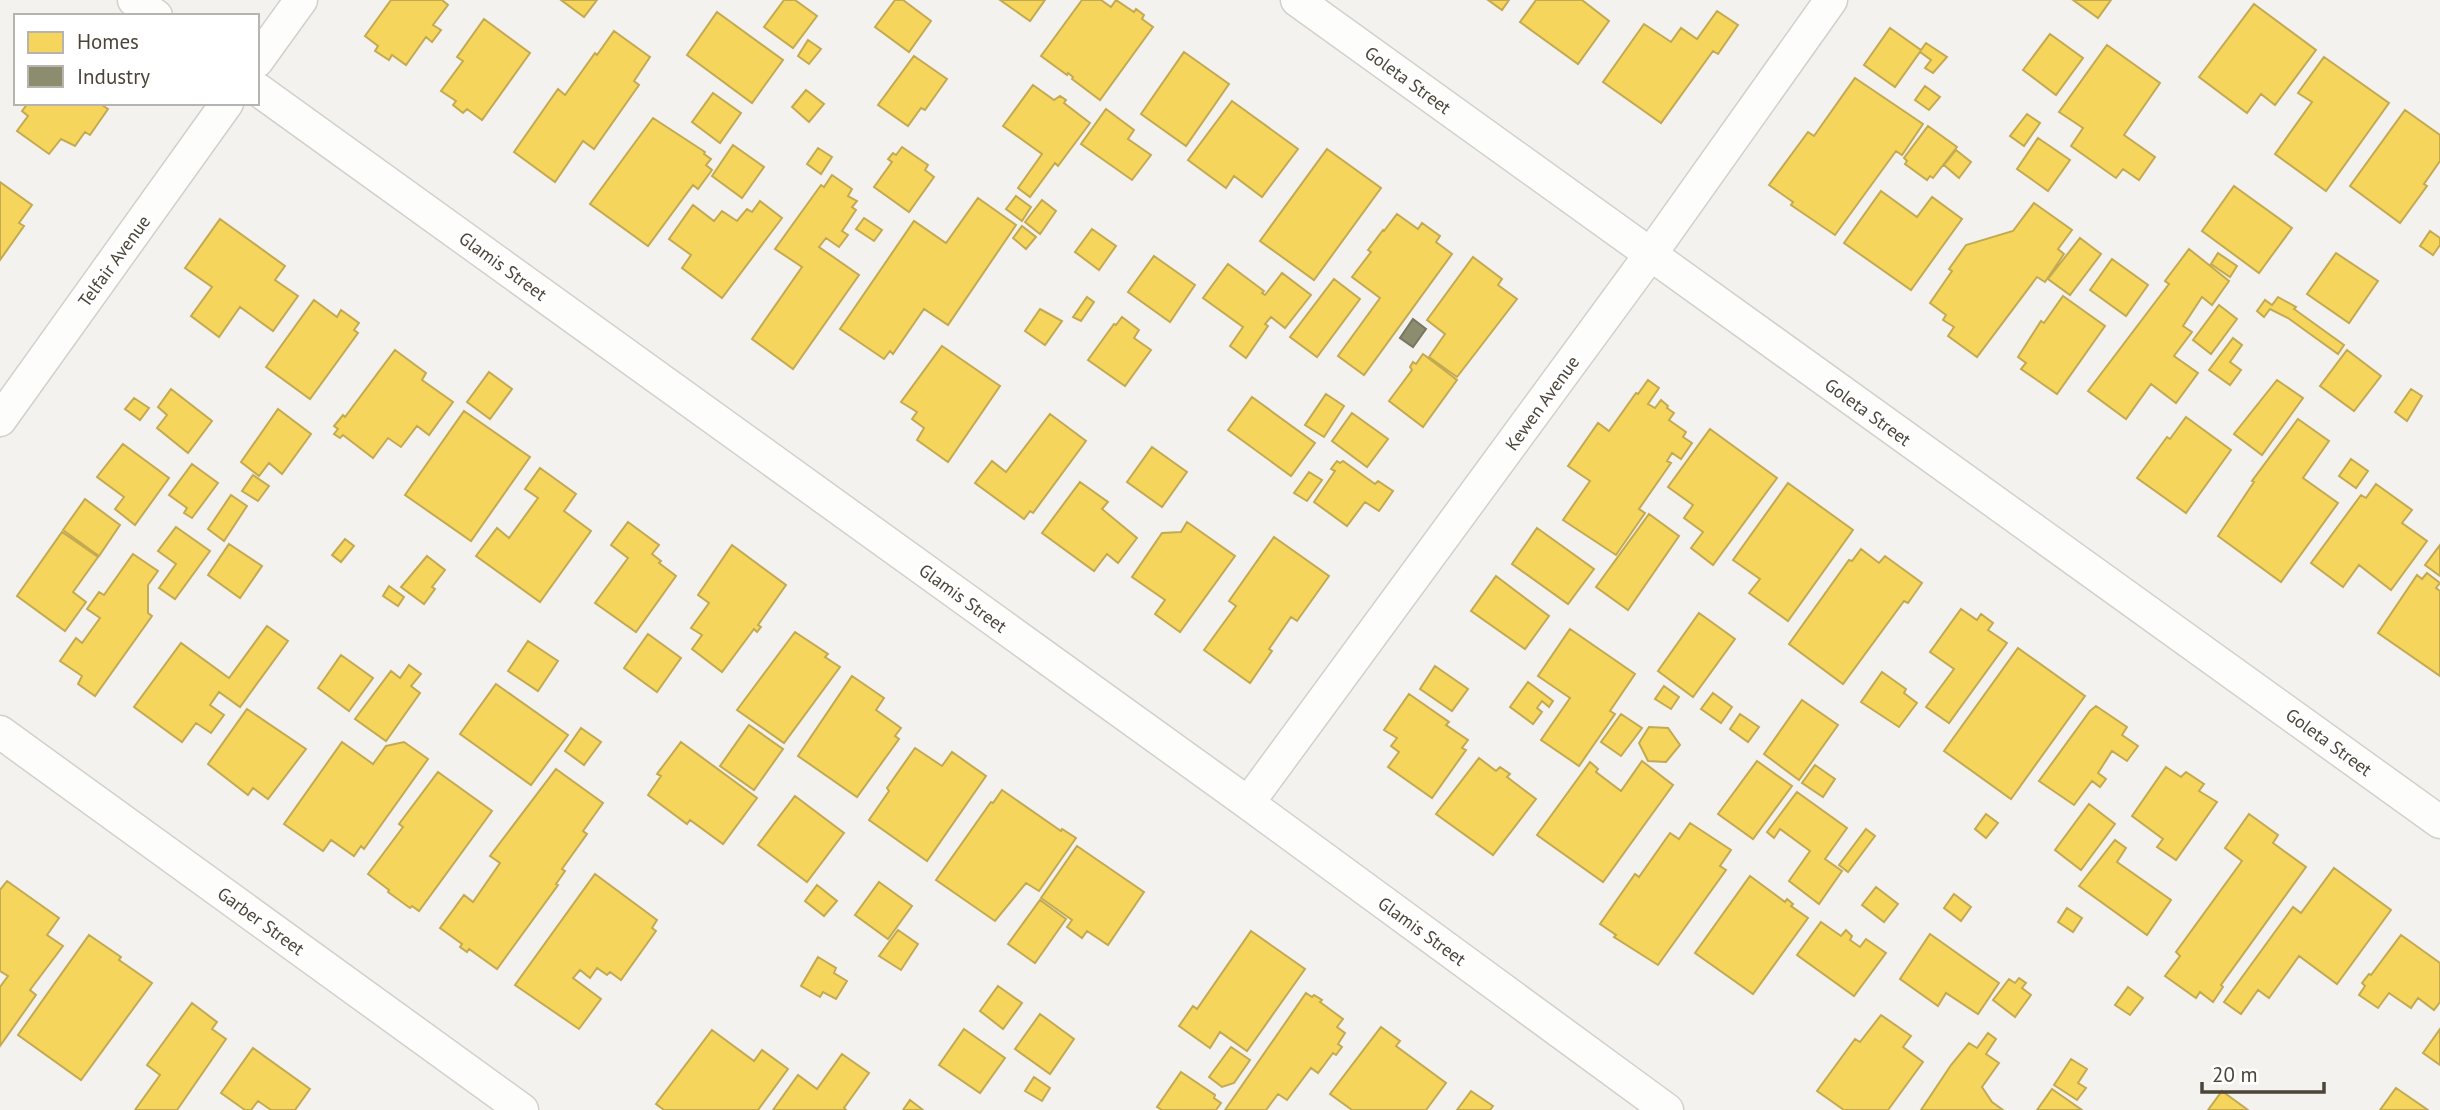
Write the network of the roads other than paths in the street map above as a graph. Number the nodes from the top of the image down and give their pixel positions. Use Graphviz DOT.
graph roads {
  1 [pos="134,0"];
  2 [pos="301,0"];
  3 [pos="1297,0"];
  4 [pos="1831,0"];
  5 [pos="153,14"];
  6 [pos="259,58"];
  7 [pos="259,90"];
  8 [pos="226,105"];
  9 [pos="1650,255"];
  10 [pos="0,420"];
  11 [pos="0,732"];
  12 [pos="1248,803"];
  13 [pos="2440,822"];
  14 [pos="522,1110"];
  15 [pos="1667,1110"];
  1 -- 5 [label="street"];
  2 -- 6 [label="street"];
  3 -- 9 [label="street, Goleta Street"];
  4 -- 9 [label="street, Kewen Avenue"];
  7 -- 12 [label="street, Glamis Street"];
  8 -- 10 [label="street, Telfair Avenue"];
  9 -- 12 [label="street, Kewen Avenue"];
  9 -- 13 [label="street, Goleta Street"];
  11 -- 14 [label="street, Garber Street"];
  12 -- 15 [label="street, Glamis Street"];
}
